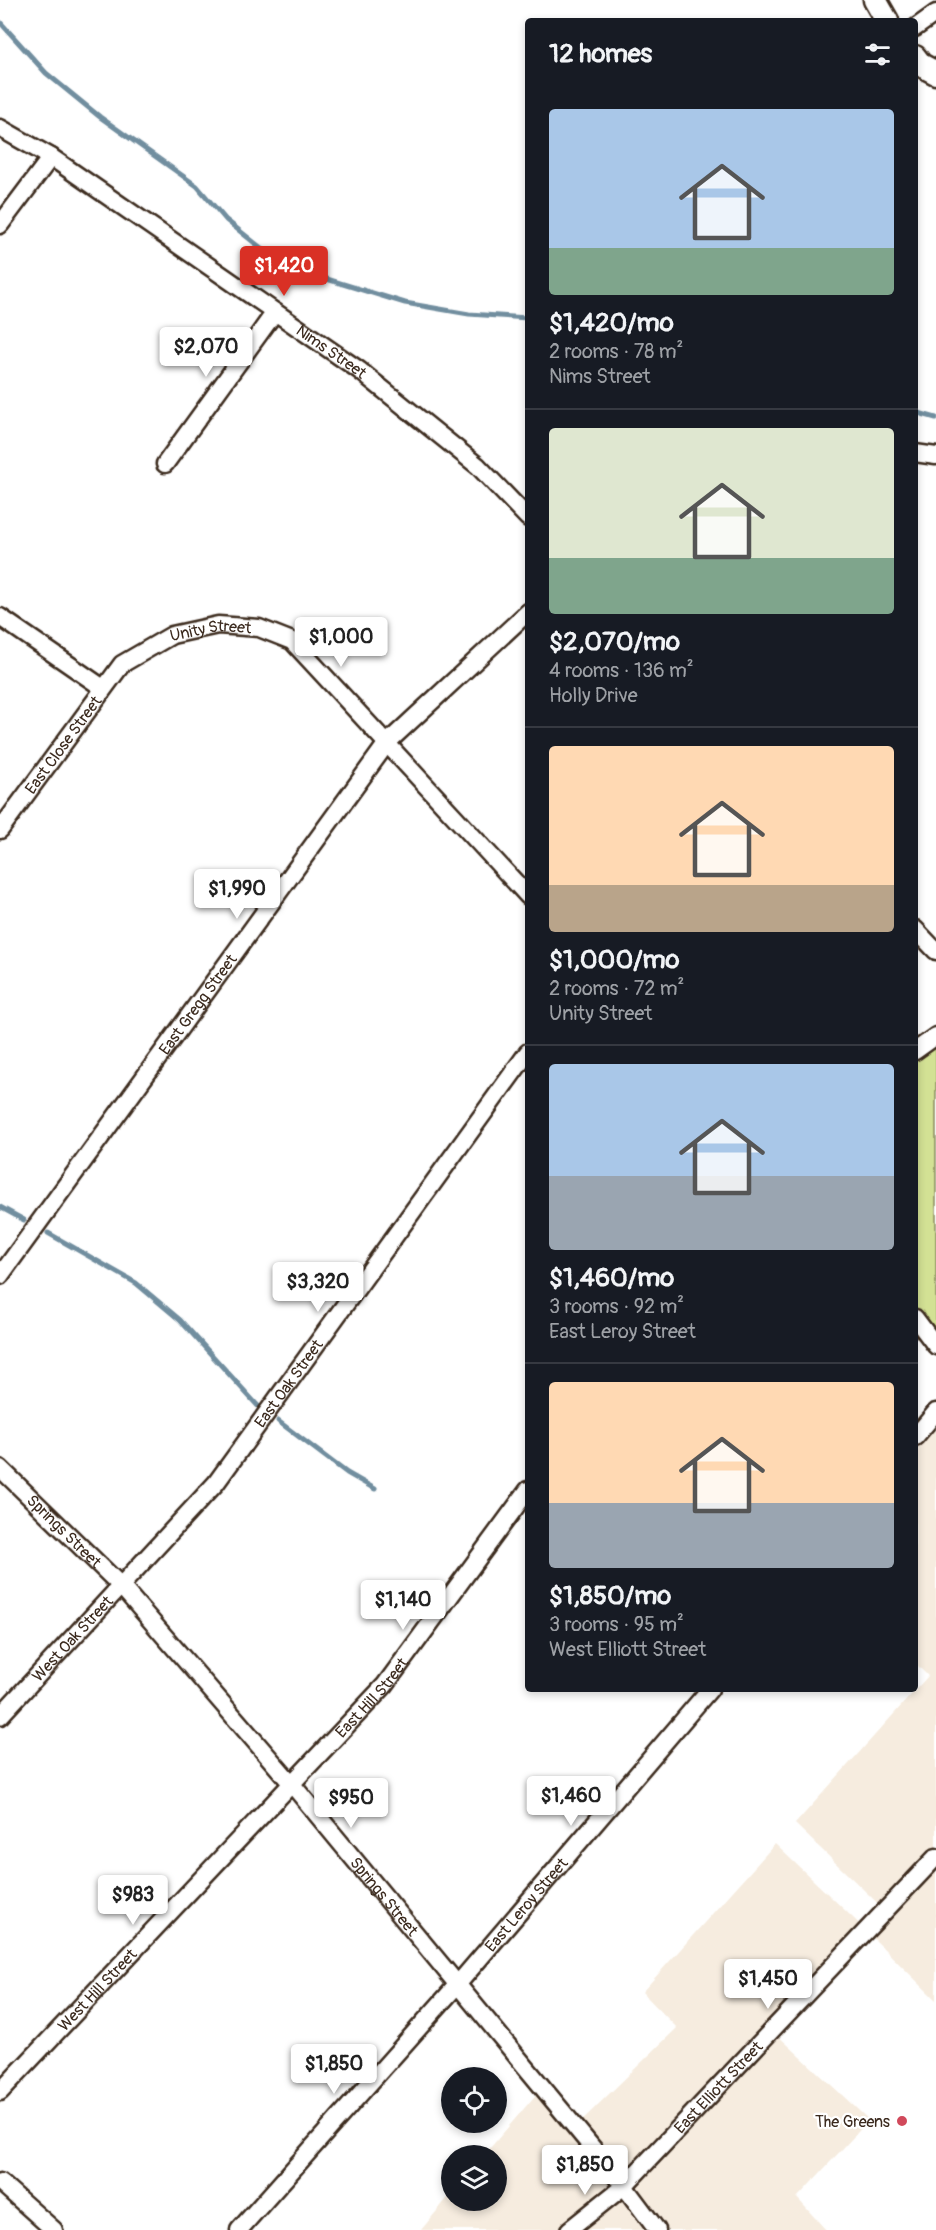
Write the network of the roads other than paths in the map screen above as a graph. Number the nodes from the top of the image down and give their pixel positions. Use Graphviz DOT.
graph roads {
  1 [pos="874,0"];
  2 [pos="936,13"];
  3 [pos="885,18"];
  4 [pos="918,26"];
  5 [pos="918,61"];
  6 [pos="936,73"];
  7 [pos="0,128"];
  8 [pos="51,157"];
  9 [pos="0,225"];
  10 [pos="275,312"];
  11 [pos="918,453"];
  12 [pos="936,456"];
  13 [pos="165,464"];
  14 [pos="525,515"];
  15 [pos="525,615"];
  16 [pos="0,617"];
  17 [pos="103,688"];
  18 [pos="387,743"];
  19 [pos="0,830"];
  20 [pos="525,893"];
  21 [pos="918,932"];
  22 [pos="936,951"];
  23 [pos="936,1036"];
  24 [pos="918,1049"];
  25 [pos="525,1056"];
  26 [pos="0,1276"];
  27 [pos="918,1322"];
  28 [pos="936,1346"];
  29 [pos="936,1412"];
  30 [pos="918,1433"];
  31 [pos="0,1468"];
  32 [pos="525,1494"];
  33 [pos="121,1586"];
  34 [pos="707,1692"];
  35 [pos="0,1716"];
  36 [pos="291,1783"];
  37 [pos="936,1857"];
  38 [pos="458,1985"];
  39 [pos="0,2092"];
  40 [pos="0,2182"];
  41 [pos="624,2186"];
  42 [pos="54,2230"];
  43 [pos="239,2230"];
  44 [pos="568,2230"];
  45 [pos="657,2230"];
  1 -- 3 [label="street"];
  2 -- 4 [label="street"];
  5 -- 6 [label="street"];
  7 -- 8 [label="street, Nims Street"];
  8 -- 9 [label="street"];
  8 -- 10 [label="street, Nims Street"];
  10 -- 13 [label="street"];
  10 -- 14 [label="street, Nims Street"];
  11 -- 12 [label="street"];
  15 -- 18 [label="street, East Gregg Street"];
  16 -- 17 [label="street"];
  17 -- 18 [label="street, Unity Street"];
  17 -- 19 [label="street, East Close Street"];
  18 -- 20 [label="street, Unity Street"];
  18 -- 26 [label="street, East Gregg Street"];
  21 -- 22 [label="street"];
  23 -- 24 [label="street"];
  25 -- 33 [label="street, East Oak Street"];
  27 -- 28 [label="street"];
  29 -- 30 [label="street"];
  31 -- 33 [label="street, Springs Street"];
  32 -- 36 [label="street, East Hill Street"];
  33 -- 35 [label="street, West Oak Street"];
  33 -- 36 [label="street, Springs Street"];
  34 -- 38 [label="street, East Leroy Street"];
  36 -- 38 [label="street, Springs Street"];
  36 -- 39 [label="street, West Hill Street"];
  37 -- 41 [label="street, East Elliott Street"];
  38 -- 41 [label="street, Springs Street"];
  38 -- 43 [label="street, East Leroy Street"];
  40 -- 42 [label="street"];
  41 -- 44 [label="street, East Elliott Street"];
  41 -- 45 [label="street, Springs Street"];
}
